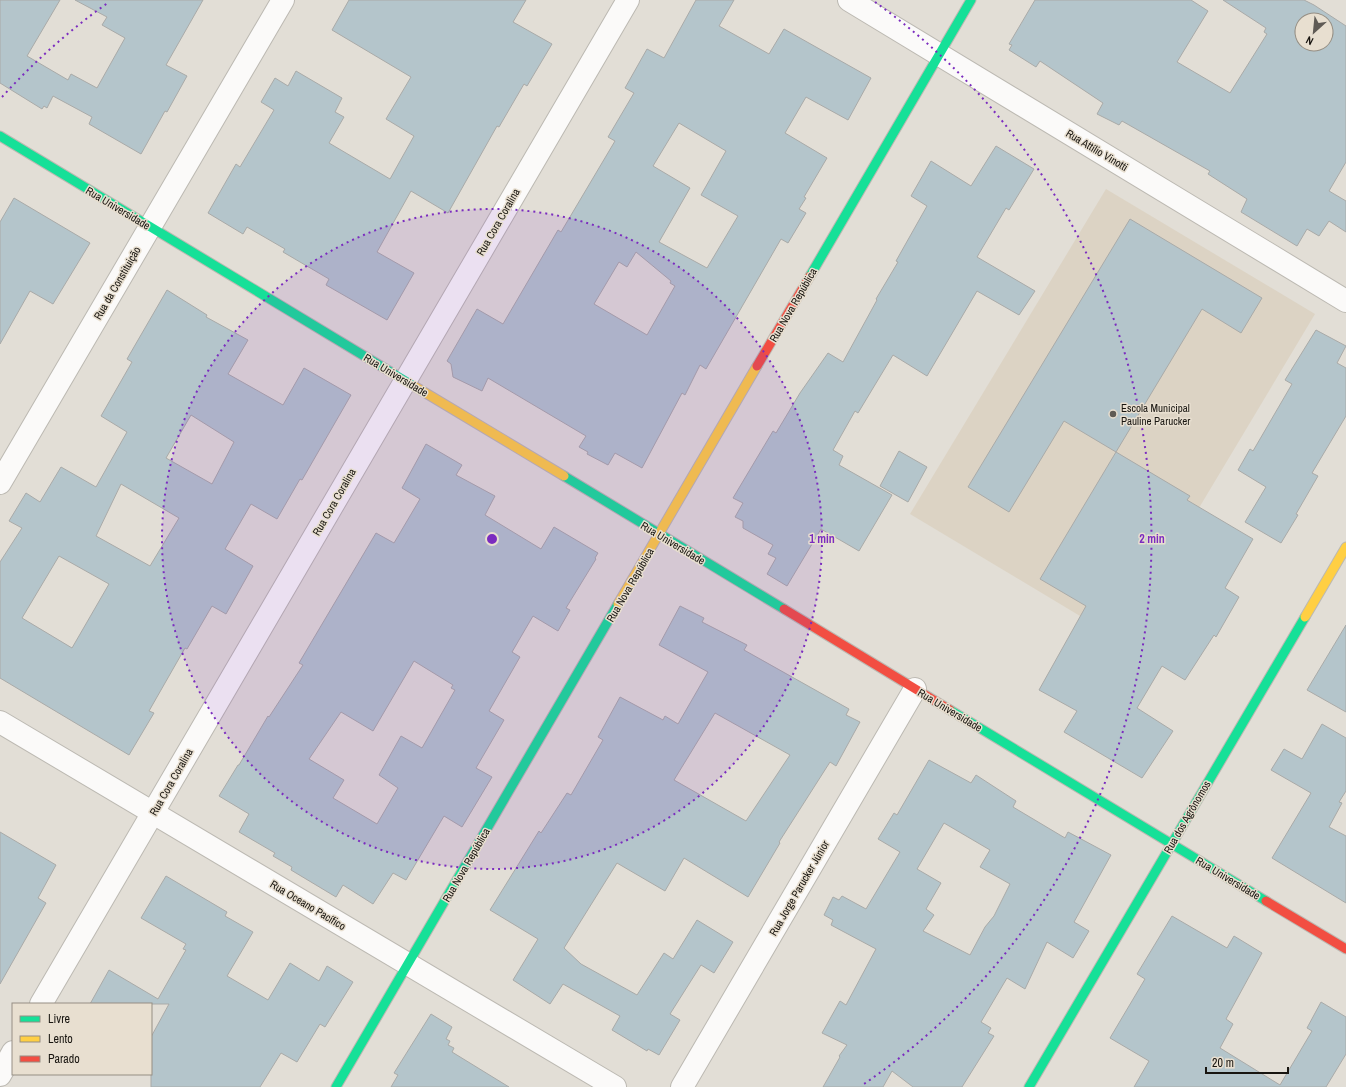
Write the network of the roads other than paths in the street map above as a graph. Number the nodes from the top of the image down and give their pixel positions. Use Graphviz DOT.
graph roads {
  1 [pos="283,0"];
  2 [pos="628,0"];
  3 [pos="849,0"];
  4 [pos="971,0"];
  5 [pos="939,55"];
  6 [pos="0,136"];
  7 [pos="150,227"];
  8 [pos="1346,301"];
  9 [pos="405,381"];
  10 [pos="0,483"];
  11 [pos="659,535"];
  12 [pos="1346,547"];
  13 [pos="915,689"];
  14 [pos="0,722"];
  15 [pos="153,813"];
  16 [pos="1171,844"];
  17 [pos="1346,949"];
  18 [pos="408,964"];
  19 [pos="42,1003"];
  20 [pos="12,1054"];
  21 [pos="0,1075"];
  22 [pos="336,1087"];
  23 [pos="615,1087"];
  24 [pos="682,1087"];
  25 [pos="1029,1087"];
  1 -- 7 [label="street, Rua da Constituição"];
  2 -- 9 [label="street, Rua Cora Coralina"];
  3 -- 5 [label="street, Rua Attílio Vinotti"];
  4 -- 5 [label="street, Rua Nova República"];
  5 -- 8 [label="street, Rua Attílio Vinotti"];
  5 -- 11 [label="street, Rua Nova República"];
  6 -- 7 [label="street, Rua Universidade"];
  7 -- 9 [label="street, Rua Universidade"];
  7 -- 10 [label="street, Rua da Constituição"];
  9 -- 11 [label="street, Rua Universidade"];
  9 -- 15 [label="street, Rua Cora Coralina"];
  11 -- 13 [label="street, Rua Universidade"];
  11 -- 18 [label="street, Rua Nova República"];
  12 -- 16 [label="street, Rua dos Agrônomos"];
  13 -- 16 [label="street, Rua Universidade"];
  13 -- 24 [label="street, Rua Jorge Parucker Júnior"];
  14 -- 15 [label="street, Rua Oceano Pacífico"];
  15 -- 18 [label="street, Rua Oceano Pacífico"];
  15 -- 19 [label="street, Rua Cora Coralina"];
  16 -- 17 [label="street, Rua Universidade"];
  16 -- 25 [label="street, Rua dos Agrônomos"];
  18 -- 22 [label="street, Rua Nova República"];
  18 -- 23 [label="street, Rua Oceano Pacífico"];
  20 -- 21 [label="street"];
}
